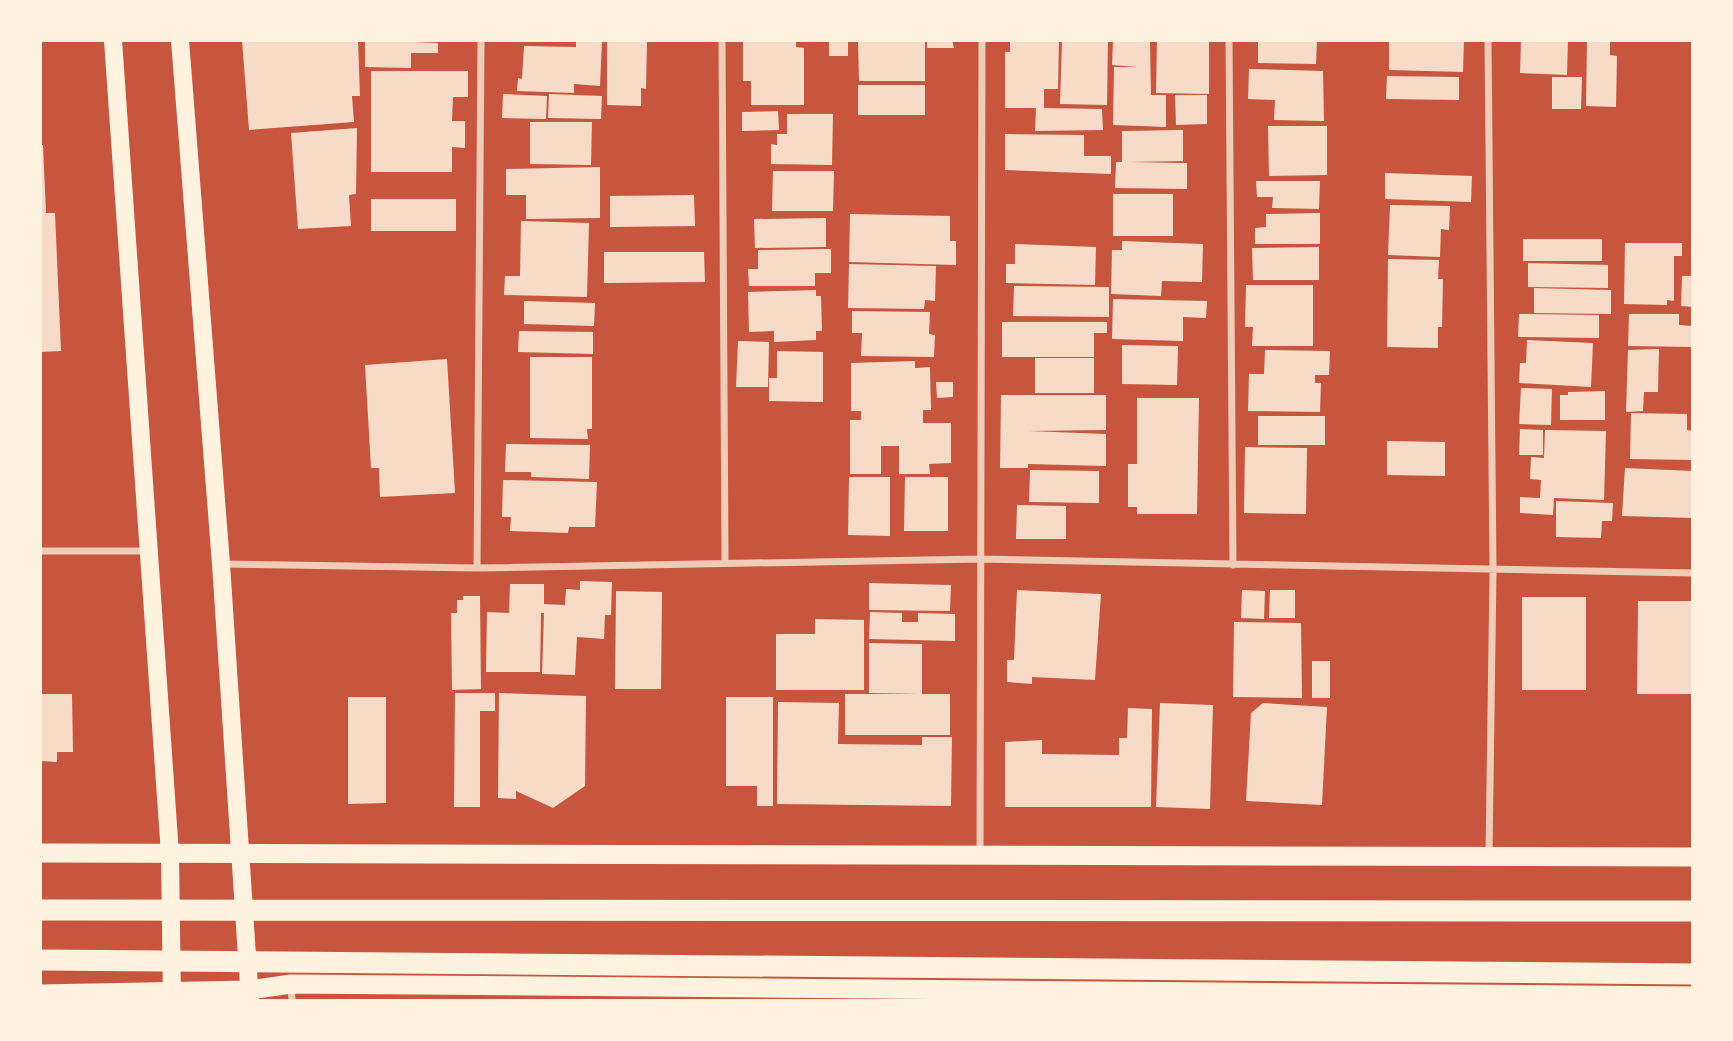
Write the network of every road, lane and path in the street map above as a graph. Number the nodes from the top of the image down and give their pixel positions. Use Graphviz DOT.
graph roads {
  1 [pos="113,40"];
  2 [pos="180,40"];
  3 [pos="481,40"];
  4 [pos="722,40"];
  5 [pos="982,40"];
  6 [pos="1229,40"];
  7 [pos="1488,40"];
  8 [pos="40,551"];
  9 [pos="150,551"];
  10 [pos="980,559"];
  11 [pos="725,562"];
  12 [pos="221,564"];
  13 [pos="1233,565"];
  14 [pos="477,568"];
  15 [pos="1493,571"];
  16 [pos="1693,573"];
  17 [pos="40,853"];
  18 [pos="170,854"];
  19 [pos="238,856"];
  20 [pos="980,857"];
  21 [pos="1489,857"];
  22 [pos="1693,857"];
  23 [pos="40,910"];
  24 [pos="1693,911"];
  25 [pos="40,960"];
  26 [pos="1693,974"];
  27 [pos="292,992"];
  28 [pos="40,994"];
  29 [pos="250,995"];
  30 [pos="172,996"];
  31 [pos="970,996"];
  32 [pos="1693,996"];
  33 [pos="107,998"];
  34 [pos="1492,998"];
  1 -- 9 [label="main road"];
  2 -- 12 [label="main road"];
  3 -- 14 [label="street"];
  4 -- 11 [label="street"];
  5 -- 10 [label="street"];
  6 -- 13 [label="street"];
  7 -- 15 [label="street"];
  8 -- 9 [label="street"];
  9 -- 18 [label="main road"];
  10 -- 11 [label="street"];
  10 -- 13 [label="street"];
  10 -- 20 [label="street"];
  11 -- 14 [label="street"];
  12 -- 14 [label="street"];
  12 -- 19 [label="main road"];
  13 -- 15 [label="street"];
  15 -- 16 [label="street"];
  15 -- 21 [label="street"];
  17 -- 18 [label="highway"];
  18 -- 19 [label="highway"];
  18 -- 30 [label="main road"];
  19 -- 20 [label="highway"];
  19 -- 29 [label="main road"];
  20 -- 21 [label="highway"];
  21 -- 22 [label="highway"];
  23 -- 24 [label="highway"];
  25 -- 26 [label="highway"];
  27 -- 29 [label="highway"];
  27 -- 31 [label="highway"];
  28 -- 33 [label="highway"];
  29 -- 30 [label="highway"];
  30 -- 33 [label="highway"];
  31 -- 34 [label="highway"];
  32 -- 34 [label="highway"];
}
